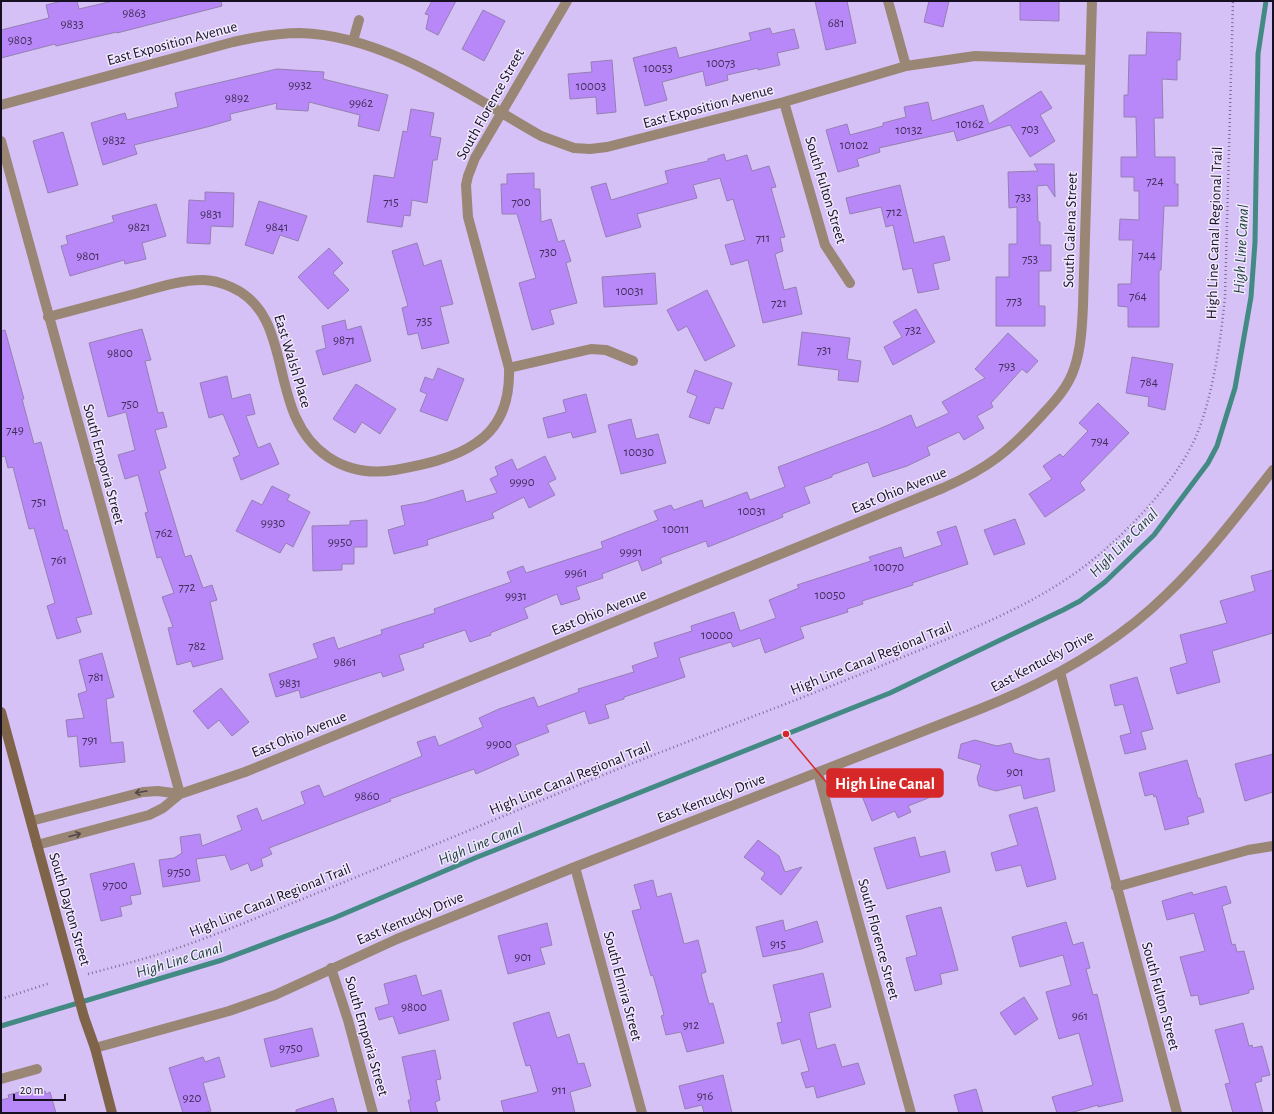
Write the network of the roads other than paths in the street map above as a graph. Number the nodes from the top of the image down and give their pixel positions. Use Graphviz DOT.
graph roads {
  1 [pos="566,1"];
  2 [pos="888,1"];
  3 [pos="1092,1"];
  4 [pos="359,20"];
  5 [pos="353,41"];
  6 [pos="1090,60"];
  7 [pos="906,66"];
  8 [pos="784,102"];
  9 [pos="1,105"];
  10 [pos="501,113"];
  11 [pos="1,141"];
  12 [pos="850,283"];
  13 [pos="48,317"];
  14 [pos="633,361"];
  15 [pos="509,368"];
  16 [pos="1020,439"];
  17 [pos="1273,470"];
  18 [pos="1060,672"];
  19 [pos="1,712"];
  20 [pos="818,773"];
  21 [pos="180,794"];
  22 [pos="31,821"];
  23 [pos="37,845"];
  24 [pos="1273,846"];
  25 [pos="575,867"];
  26 [pos="1116,887"];
  27 [pos="331,968"];
  28 [pos="95,1048"];
  29 [pos="36,1069"];
  30 [pos="1,1079"];
  31 [pos="112,1113"];
  32 [pos="373,1113"];
  33 [pos="642,1113"];
  34 [pos="911,1113"];
  35 [pos="1177,1113"];
  1 -- 10 [label="street, South Florence Street"];
  2 -- 7 [label="street"];
  3 -- 6 [label="street, South Galena Street"];
  4 -- 5 [label="street"];
  5 -- 9 [label="street, East Exposition Avenue"];
  5 -- 10 [label="street, East Exposition Avenue"];
  6 -- 7 [label="street, East Exposition Avenue"];
  6 -- 16 [label="street, South Galena Street"];
  7 -- 8 [label="street, East Exposition Avenue"];
  8 -- 10 [label="street, East Exposition Avenue"];
  8 -- 12 [label="street, South Fulton Street"];
  10 -- 15 [label="street, South Florence Street"];
  11 -- 13 [label="street, South Emporia Street"];
  13 -- 15 [label="street, East Walsh Place"];
  13 -- 21 [label="street, South Emporia Street"];
  14 -- 15 [label="street"];
  16 -- 21 [label="street, East Ohio Avenue"];
  17 -- 18 [label="street, East Kentucky Drive"];
  18 -- 20 [label="street, East Kentucky Drive"];
  18 -- 26 [label="street, South Fulton Street"];
  19 -- 22 [label="street, South Dayton Street"];
  20 -- 25 [label="street, East Kentucky Drive"];
  20 -- 34 [label="street, South Florence Street"];
  21 -- 22 [label="street, East Ohio Avenue, one-way"];
  23 -- 21 [label="street, East Ohio Avenue, one-way"];
  22 -- 23 [label="street, South Dayton Street"];
  23 -- 28 [label="street, South Dayton Street"];
  24 -- 26 [label="street"];
  25 -- 27 [label="street, East Kentucky Drive"];
  25 -- 33 [label="street, South Elmira Street"];
  26 -- 35 [label="street, South Fulton Street"];
  27 -- 28 [label="street, East Kentucky Drive"];
  27 -- 32 [label="street, South Emporia Street"];
  28 -- 31 [label="street, South Dayton Street"];
  29 -- 30 [label="street"];
}
